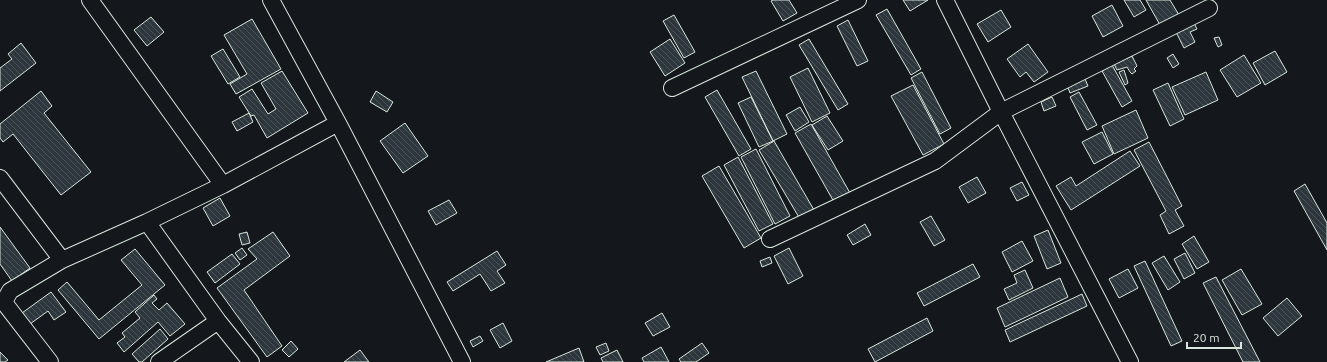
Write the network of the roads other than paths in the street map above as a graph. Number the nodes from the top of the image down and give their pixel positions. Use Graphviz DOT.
graph roads {
  1 [pos="90,0"];
  2 [pos="271,0"];
  3 [pos="858,0"];
  4 [pos="945,0"];
  5 [pos="1209,8"];
  6 [pos="672,88"];
  7 [pos="1001,112"];
  8 [pos="338,123"];
  9 [pos="0,178"];
  10 [pos="223,185"];
  11 [pos="147,222"];
  12 [pos="770,239"];
  13 [pos="62,260"];
  14 [pos="218,321"];
  15 [pos="50,362"];
  16 [pos="159,362"];
  17 [pos="251,362"];
  18 [pos="462,362"];
  19 [pos="1130,362"];
  1 -- 10 [label="street"];
  2 -- 8 [label="street"];
  3 -- 6 [label="street"];
  4 -- 7 [label="street"];
  5 -- 7 [label="street"];
  7 -- 12 [label="street"];
  7 -- 19 [label="street"];
  8 -- 10 [label="street"];
  8 -- 18 [label="street"];
  9 -- 13 [label="street"];
  10 -- 11 [label="street"];
  11 -- 13 [label="street"];
  11 -- 14 [label="street"];
  13 -- 15 [label="street"];
  14 -- 16 [label="street"];
  14 -- 17 [label="street"];
}
